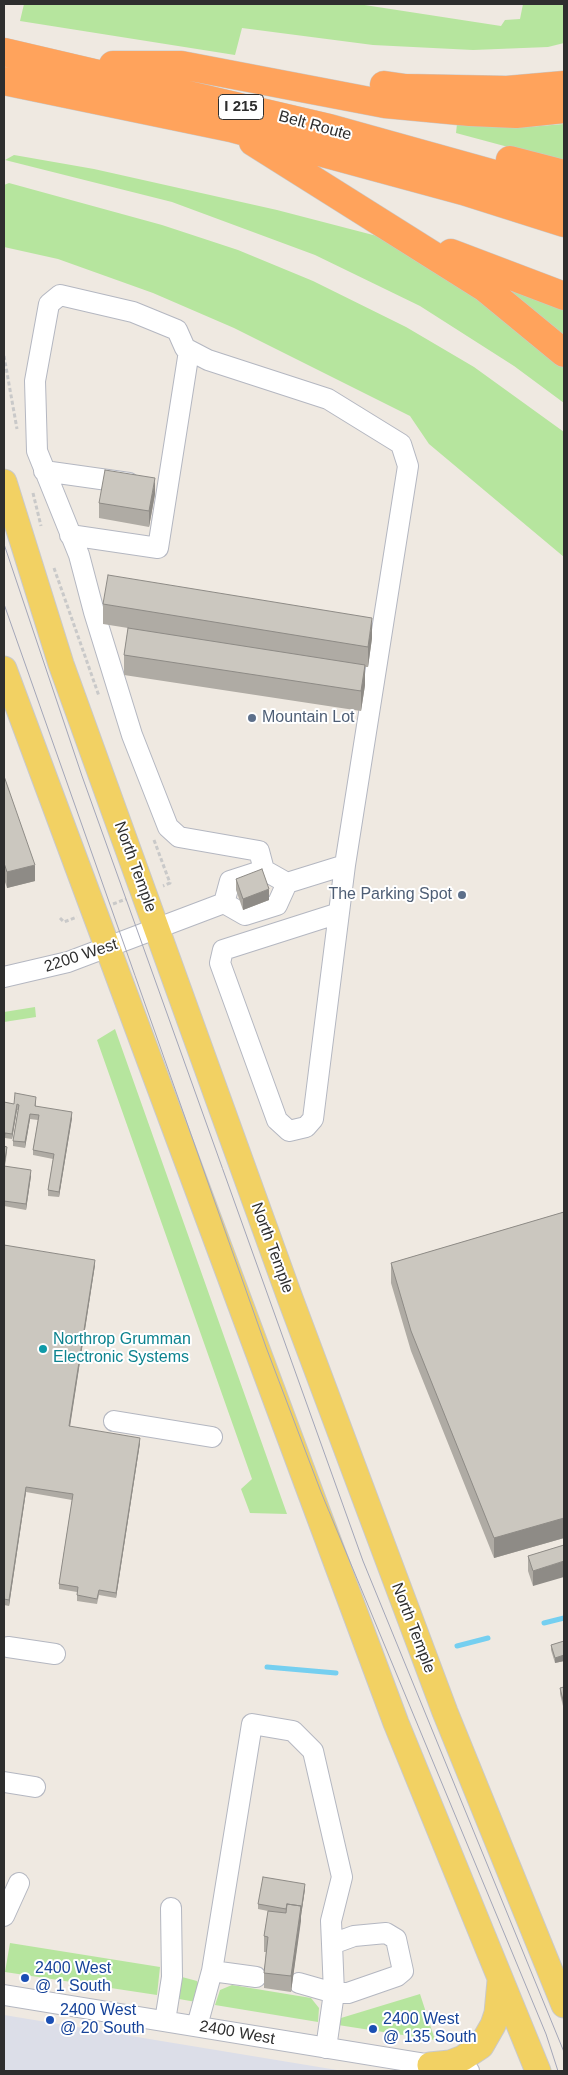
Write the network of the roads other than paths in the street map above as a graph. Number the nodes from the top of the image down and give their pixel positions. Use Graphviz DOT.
graph roads {
  1 [pos="10,53"];
  2 [pos="59,65"];
  3 [pos="181,65"];
  4 [pos="11,82"];
  5 [pos="564,84"];
  6 [pos="564,109"];
  7 [pos="231,128"];
  8 [pos="421,155"];
  9 [pos="564,174"];
  10 [pos="564,196"];
  11 [pos="564,222"];
  12 [pos="394,231"];
  13 [pos="564,296"];
  14 [pos="189,351"];
  15 [pos="564,352"];
  16 [pos="44,470"];
  17 [pos="4,482"];
  18 [pos="168,489"];
  19 [pos="70,535"];
  20 [pos="4,669"];
  21 [pos="345,864"];
  22 [pos="264,870"];
  23 [pos="287,883"];
  24 [pos="224,903"];
  25 [pos="339,913"];
  26 [pos="157,929"];
  27 [pos="108,948"];
  28 [pos="4,977"];
  29 [pos="114,1421"];
  30 [pos="212,1437"];
  31 [pos="8,1647"];
  32 [pos="55,1654"];
  33 [pos="4,1782"];
  34 [pos="35,1787"];
  35 [pos="19,1883"];
  36 [pos="171,1908"];
  37 [pos="4,1916"];
  38 [pos="332,1944"];
  39 [pos="212,1971"];
  40 [pos="256,1977"];
  41 [pos="500,1979"];
  42 [pos="299,1983"];
  43 [pos="334,1993"];
  44 [pos="4,1995"];
  45 [pos="564,2005"];
  46 [pos="165,2021"];
  47 [pos="197,2026"];
  48 [pos="326,2048"];
  49 [pos="430,2065"];
  50 [pos="469,2071"];
  51 [pos="538,2071"];
  1 -- 2 [label="highway, Belt Route / I 215"];
  2 -- 3 [label="highway"];
  2 -- 8 [label="highway, Belt Route / I 215"];
  3 -- 5 [label="highway"];
  3 -- 6 [label="highway"];
  4 -- 7 [label="highway, Belt Route / I 215"];
  7 -- 11 [label="highway, Belt Route / I 215"];
  7 -- 12 [label="highway"];
  8 -- 9 [label="highway"];
  8 -- 10 [label="highway, Belt Route / I 215"];
  12 -- 13 [label="highway"];
  12 -- 15 [label="highway"];
  14 -- 16 [label="street"];
  14 -- 18 [label="street"];
  14 -- 21 [label="street"];
  16 -- 18 [label="street"];
  16 -- 19 [label="street"];
  17 -- 26 [label="main road, North Temple"];
  18 -- 19 [label="street"];
  19 -- 22 [label="street"];
  20 -- 27 [label="main road"];
  21 -- 23 [label="street"];
  21 -- 25 [label="street"];
  22 -- 23 [label="street"];
  22 -- 24 [label="street"];
  23 -- 24 [label="street"];
  24 -- 26 [label="street, 2200 West"];
  25 -- 25 [label="street"];
  26 -- 27 [label="street, 2200 West"];
  26 -- 45 [label="main road, North Temple"];
  27 -- 28 [label="street, 2200 West"];
  27 -- 41 [label="main road"];
  29 -- 30 [label="street"];
  31 -- 32 [label="street"];
  33 -- 34 [label="street"];
  35 -- 37 [label="street"];
  36 -- 46 [label="street"];
  38 -- 39 [label="street"];
  38 -- 43 [label="street"];
  38 -- 43 [label="street"];
  39 -- 40 [label="street"];
  39 -- 47 [label="street"];
  41 -- 49 [label="main road"];
  41 -- 51 [label="main road"];
  42 -- 43 [label="street"];
  43 -- 48 [label="street"];
  44 -- 46 [label="street, 2400 West"];
  46 -- 47 [label="street, 2400 West"];
  47 -- 48 [label="street, 2400 West"];
  48 -- 49 [label="street, 2400 West"];
  49 -- 50 [label="street, 2400 West"];
}
